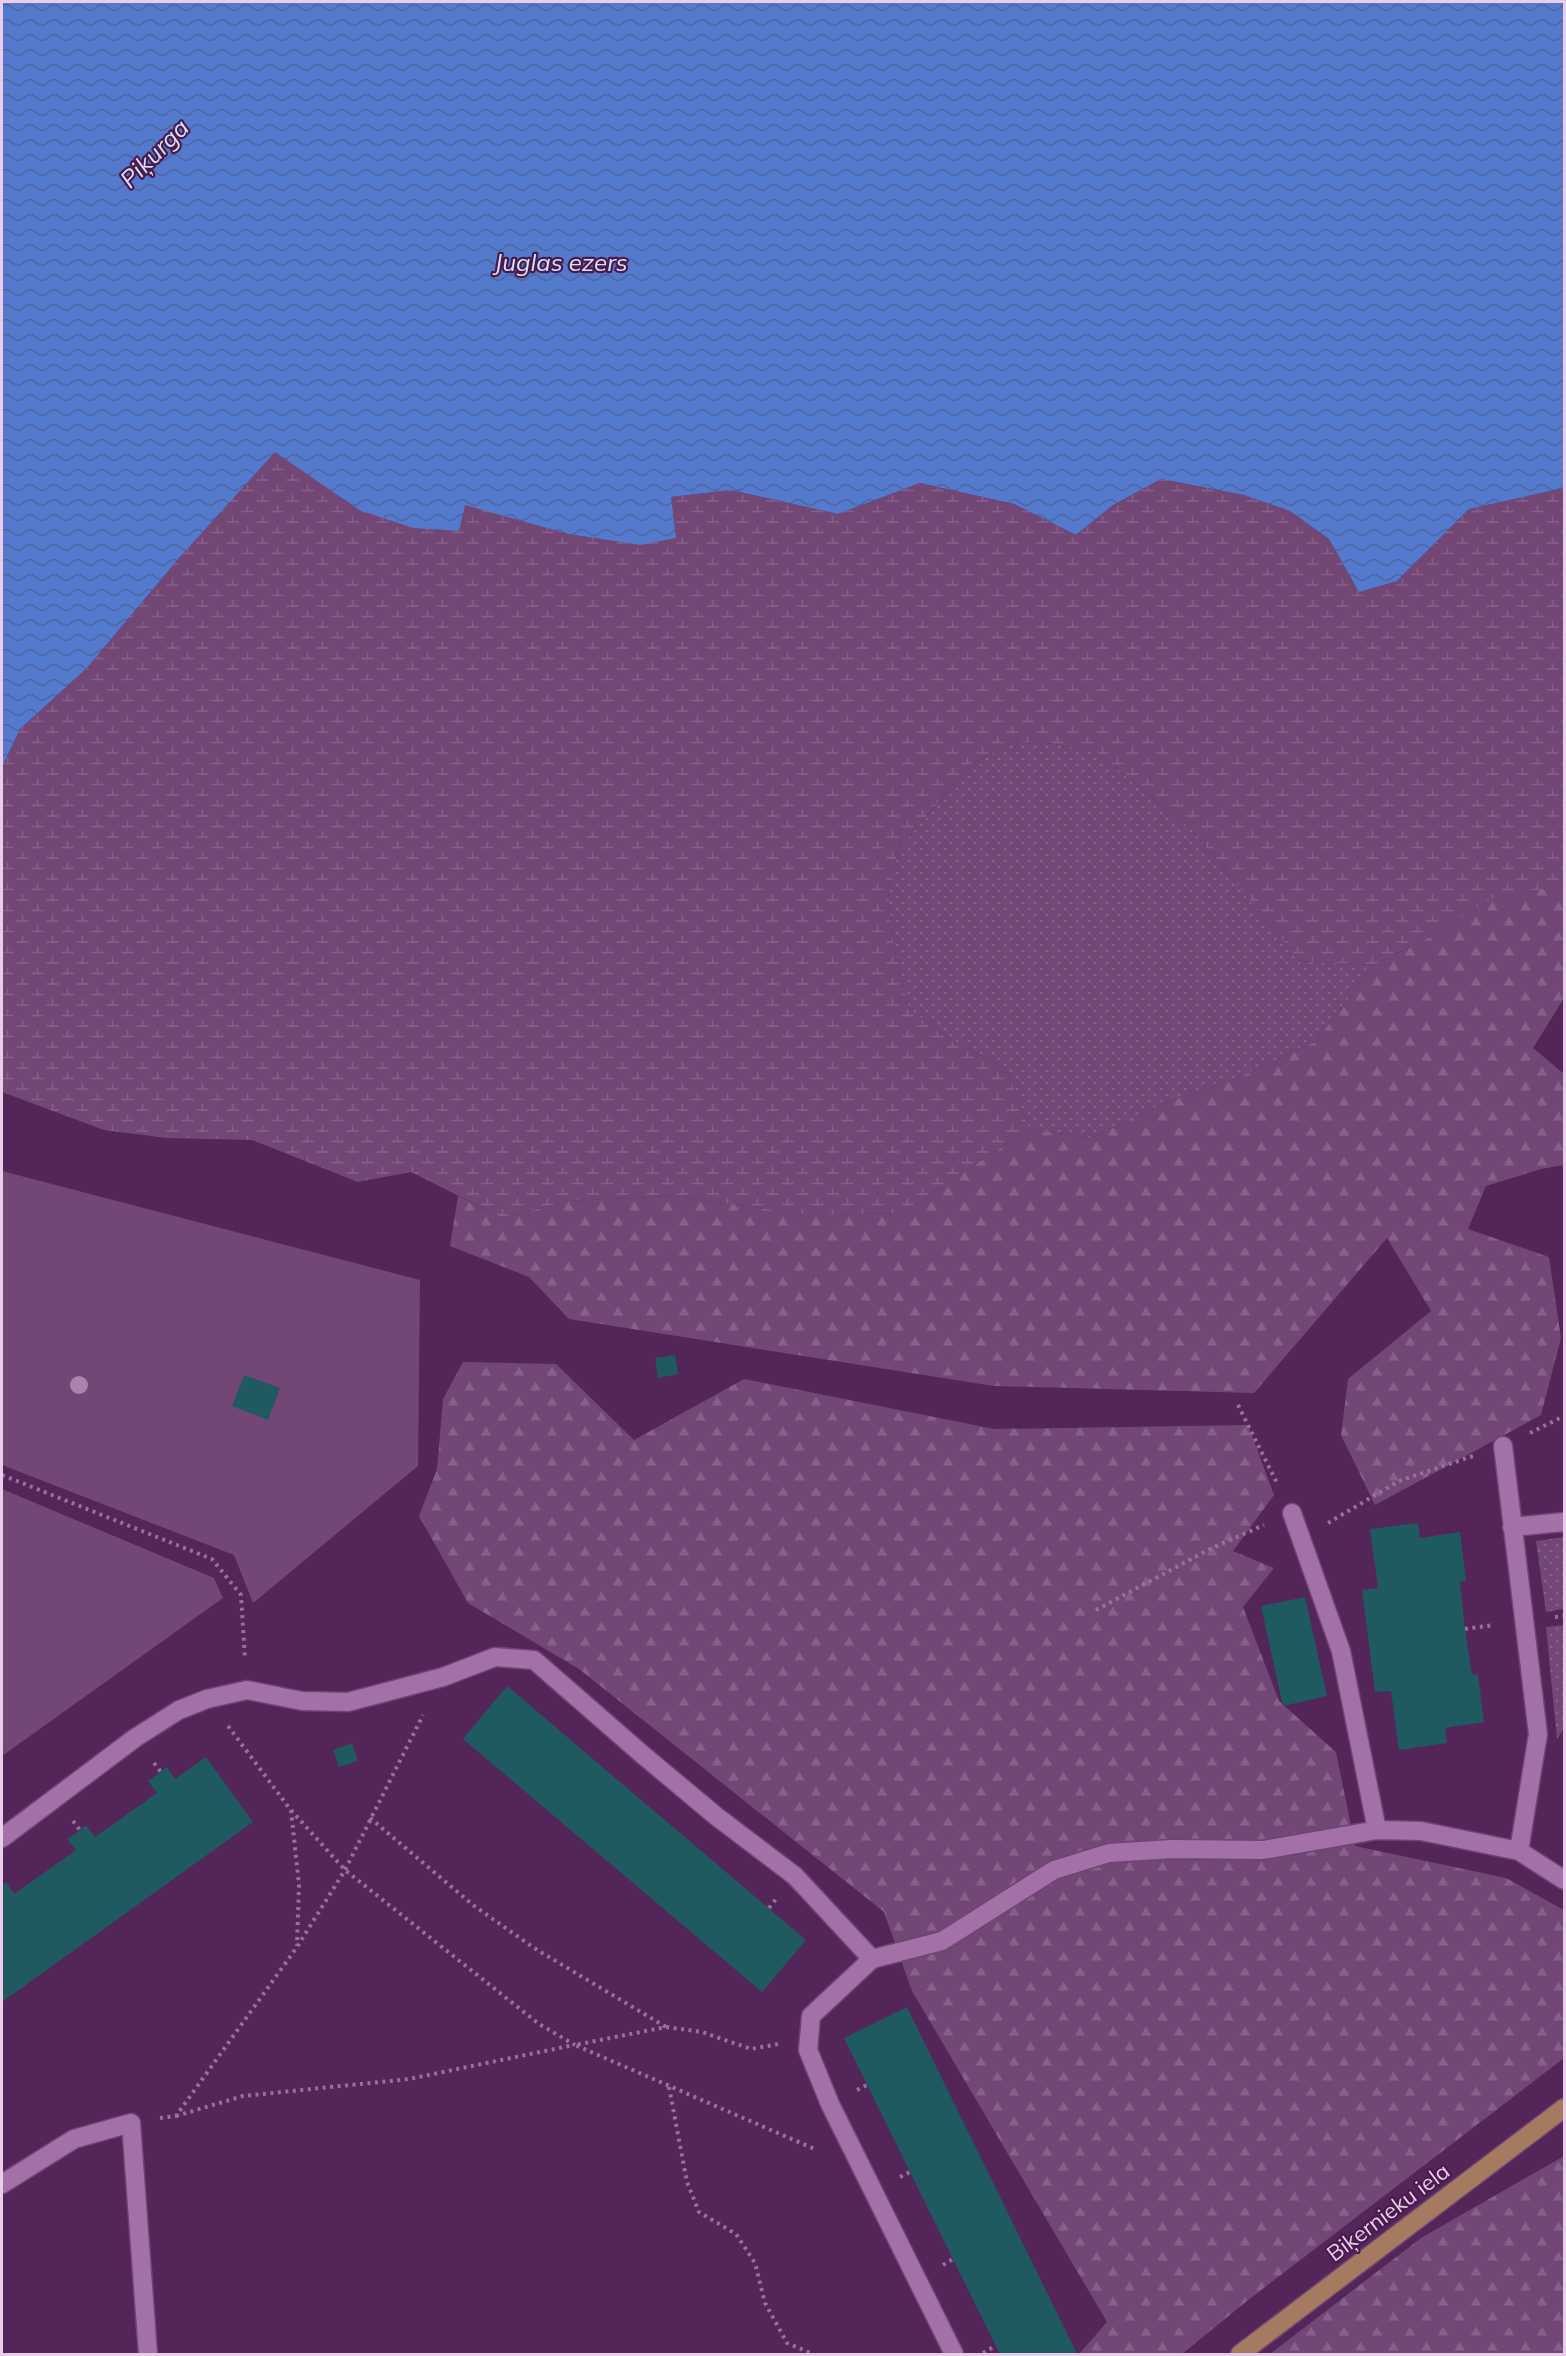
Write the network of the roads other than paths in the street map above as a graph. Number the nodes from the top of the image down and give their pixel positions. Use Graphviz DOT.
graph roads {
  1 [pos="1503,1446"];
  2 [pos="1292,1513"];
  3 [pos="1564,1522"];
  4 [pos="1512,1527"];
  5 [pos="1377,1830"];
  6 [pos="2,1838"];
  7 [pos="1519,1851"];
  8 [pos="1564,1880"];
  9 [pos="872,1959"];
  10 [pos="1564,2108"];
  11 [pos="2,2184"];
  12 [pos="148,2355"];
  13 [pos="954,2355"];
  14 [pos="1240,2355"];
  1 -- 4 [label="lane"];
  2 -- 5 [label="lane"];
  3 -- 4 [label="lane"];
  4 -- 7 [label="lane"];
  5 -- 7 [label="lane"];
  5 -- 9 [label="lane"];
  6 -- 9 [label="lane"];
  7 -- 8 [label="lane"];
  9 -- 13 [label="lane"];
  10 -- 14 [label="main road, Biķernieku iela"];
  11 -- 12 [label="lane"];
}
